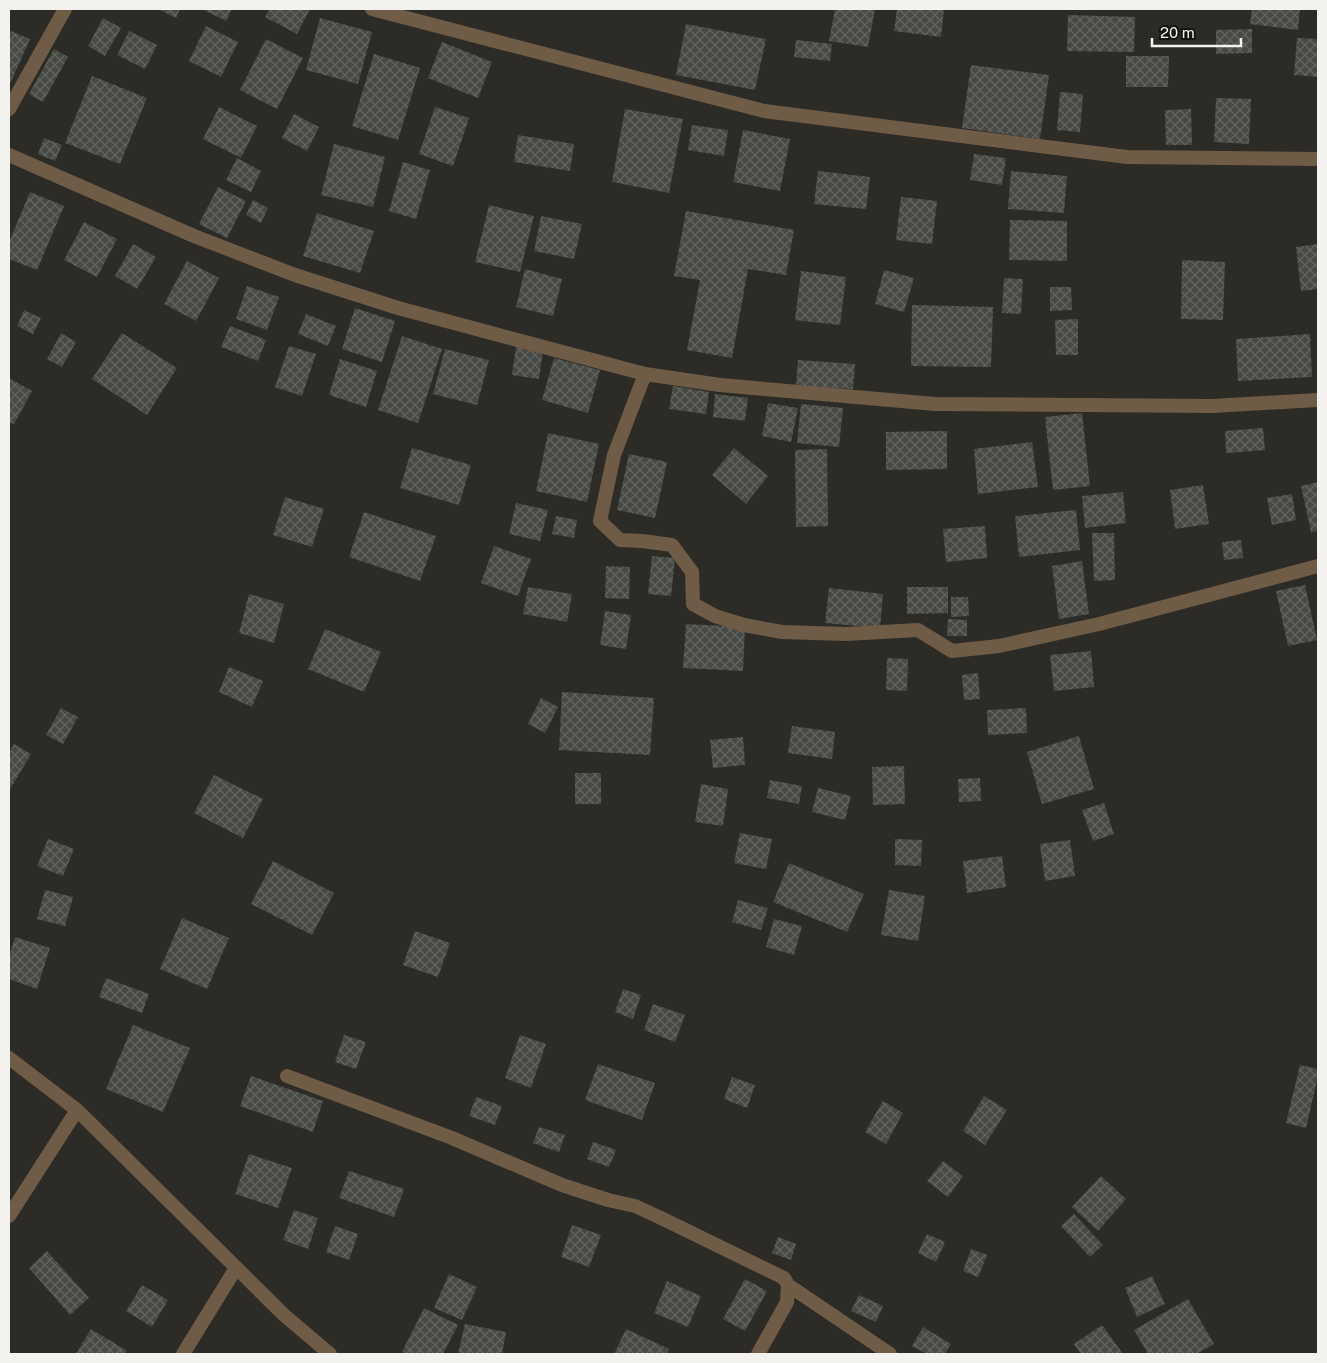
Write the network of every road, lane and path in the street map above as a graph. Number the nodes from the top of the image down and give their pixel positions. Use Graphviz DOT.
graph roads {
  1 [pos="65,9"];
  2 [pos="372,9"];
  3 [pos="9,109"];
  4 [pos="9,155"];
  5 [pos="1318,159"];
  6 [pos="645,374"];
  7 [pos="1318,400"];
  8 [pos="1318,566"];
  9 [pos="9,1058"];
  10 [pos="287,1076"];
  11 [pos="77,1110"];
  12 [pos="9,1216"];
  13 [pos="236,1268"];
  14 [pos="788,1285"];
  15 [pos="183,1354"];
  16 [pos="330,1354"];
  17 [pos="758,1354"];
  18 [pos="890,1354"];
  1 -- 3 [label="street"];
  2 -- 5 [label="street"];
  4 -- 6 [label="street"];
  6 -- 7 [label="street"];
  6 -- 8 [label="street"];
  9 -- 11 [label="street"];
  10 -- 14 [label="street"];
  11 -- 12 [label="street"];
  11 -- 13 [label="street"];
  13 -- 15 [label="street"];
  13 -- 16 [label="street"];
  14 -- 17 [label="street"];
  14 -- 18 [label="street"];
}
